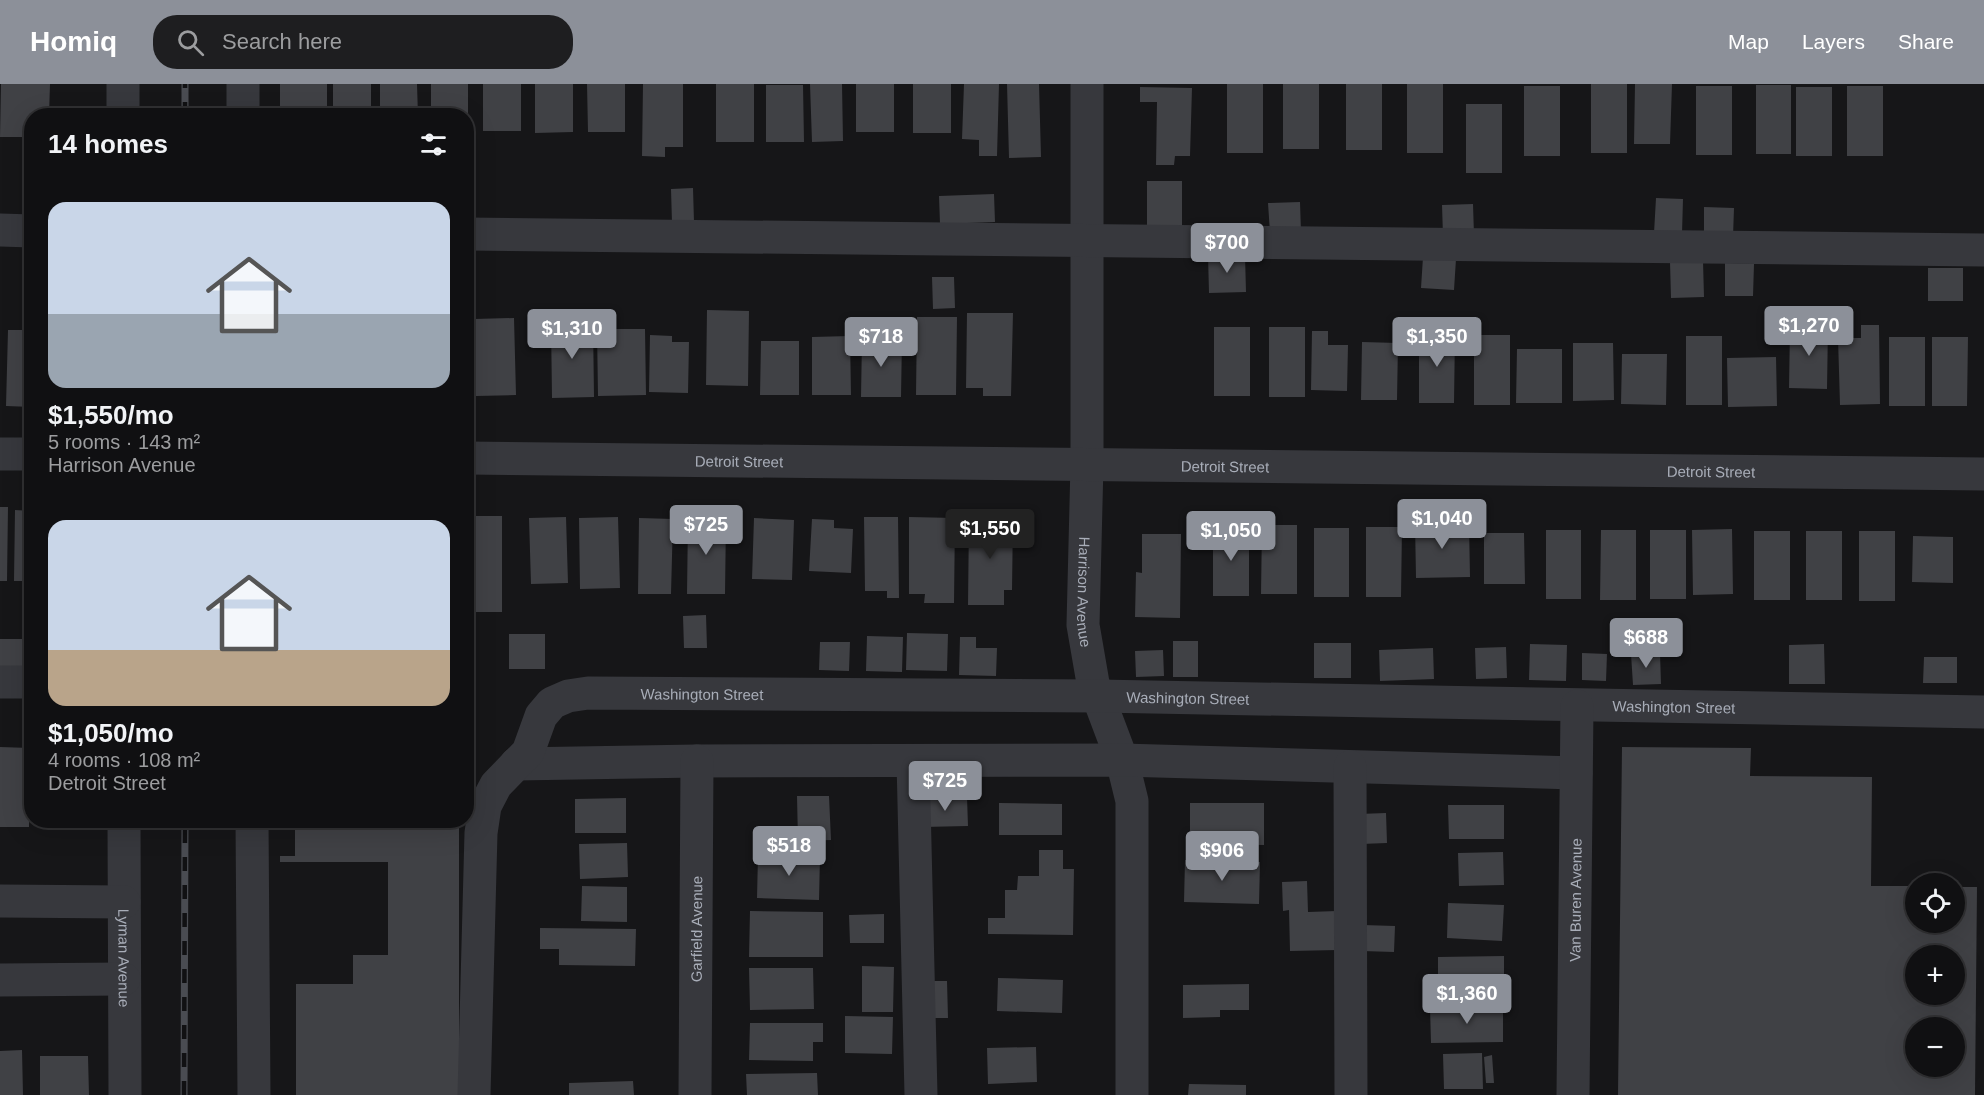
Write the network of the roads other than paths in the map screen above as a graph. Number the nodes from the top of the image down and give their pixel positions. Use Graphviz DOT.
graph roads {
  1 [pos="123,84"];
  2 [pos="243,84"];
  3 [pos="1087,84"];
  4 [pos="123,108"];
  5 [pos="243,108"];
  6 [pos="0,230"];
  7 [pos="24,231"];
  8 [pos="474,234"];
  9 [pos="1087,240"];
  10 [pos="1984,250"];
  11 [pos="0,454"];
  12 [pos="24,454"];
  13 [pos="474,458"];
  14 [pos="1087,464"];
  15 [pos="1984,474"];
  16 [pos="0,682"];
  17 [pos="24,682"];
  18 [pos="1984,689"];
  19 [pos="1098,696"];
  20 [pos="1577,706"];
  21 [pos="1984,713"];
  22 [pos="1122,760"];
  23 [pos="697,761"];
  24 [pos="913,761"];
  25 [pos="516,764"];
  26 [pos="1350,767"];
  27 [pos="1576,773"];
  28 [pos="124,828"];
  29 [pos="252,828"];
  30 [pos="0,901"];
  31 [pos="124,902"];
  32 [pos="124,979"];
  33 [pos="0,980"];
  34 [pos="125,1095"];
  35 [pos="254,1095"];
  36 [pos="474,1095"];
  37 [pos="695,1095"];
  38 [pos="921,1095"];
  39 [pos="1132,1095"];
  40 [pos="1351,1095"];
  41 [pos="1573,1095"];
  1 -- 4 [label="street"];
  2 -- 5 [label="street"];
  3 -- 9 [label="street, Harrison Avenue"];
  6 -- 7 [label="street"];
  8 -- 9 [label="street"];
  9 -- 10 [label="street"];
  9 -- 14 [label="street, Harrison Avenue"];
  11 -- 12 [label="street"];
  13 -- 14 [label="street, Detroit Street"];
  14 -- 15 [label="street, Detroit Street"];
  14 -- 19 [label="street, Harrison Avenue"];
  16 -- 17 [label="street"];
  18 -- 21 [label="street"];
  19 -- 20 [label="street, Washington Street"];
  19 -- 22 [label="street, Harrison Avenue"];
  19 -- 25 [label="street, Washington Street"];
  20 -- 21 [label="street, Washington Street"];
  20 -- 27 [label="street, Van Buren Avenue"];
  22 -- 24 [label="street"];
  22 -- 26 [label="street"];
  22 -- 39 [label="street, Harrison Avenue"];
  23 -- 24 [label="street"];
  23 -- 25 [label="street"];
  23 -- 37 [label="street, Garfield Avenue"];
  24 -- 38 [label="street"];
  25 -- 36 [label="street, Washington Street"];
  26 -- 27 [label="street"];
  26 -- 40 [label="street"];
  27 -- 41 [label="street, Van Buren Avenue"];
  28 -- 31 [label="street, Lyman Avenue"];
  29 -- 35 [label="street"];
  30 -- 31 [label="street"];
  31 -- 32 [label="street, Lyman Avenue"];
  32 -- 33 [label="street"];
  32 -- 34 [label="street, Lyman Avenue"];
}
